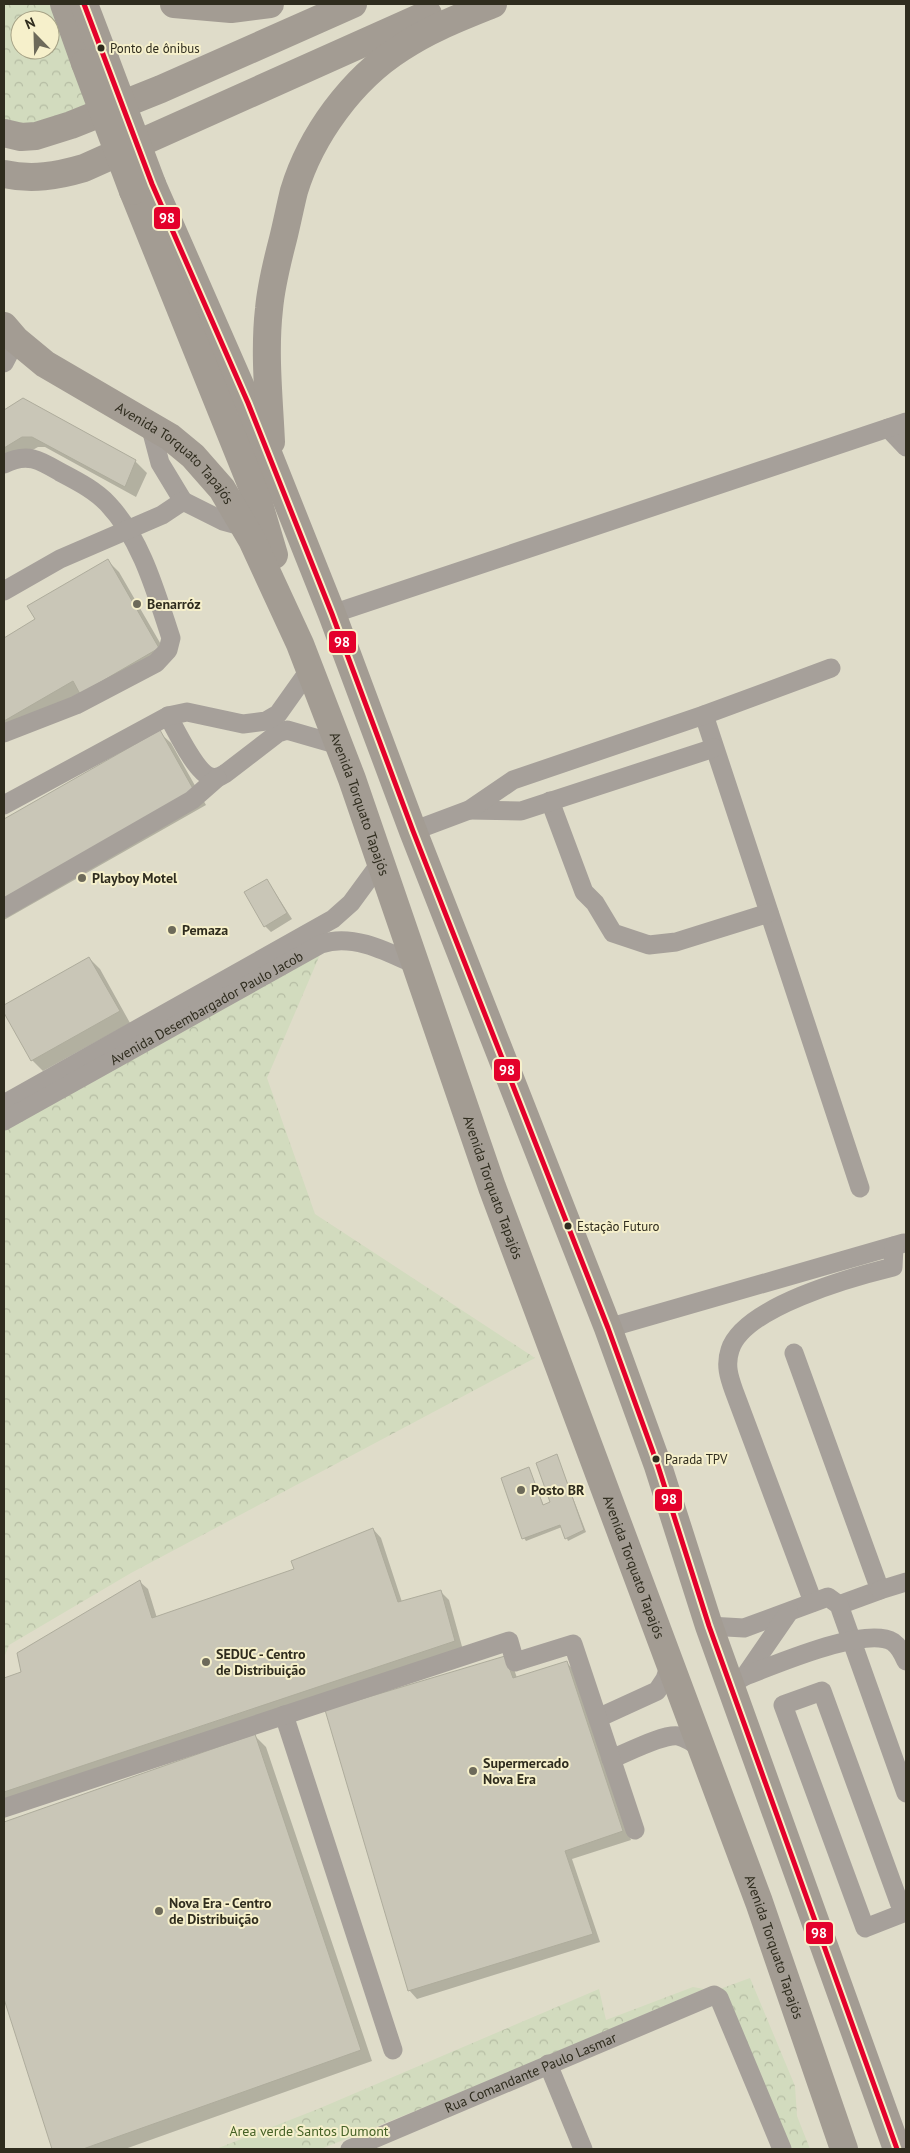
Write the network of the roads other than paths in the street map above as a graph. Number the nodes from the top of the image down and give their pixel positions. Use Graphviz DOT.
graph roads {
  1 [pos="64,4"];
  2 [pos="84,4"];
  3 [pos="174,4"];
  4 [pos="270,4"];
  5 [pos="352,4"];
  6 [pos="450,4"];
  7 [pos="493,4"];
  8 [pos="95,61"];
  9 [pos="4,134"];
  10 [pos="4,174"];
  11 [pos="142,188"];
  12 [pos="8,343"];
  13 [pos="906,422"];
  14 [pos="150,425"];
  15 [pos="888,428"];
  16 [pos="906,447"];
  17 [pos="272,463"];
  18 [pos="4,464"];
  19 [pos="183,502"];
  20 [pos="246,528"];
  21 [pos="126,529"];
  22 [pos="4,591"];
  23 [pos="332,614"];
  24 [pos="300,644"];
  25 [pos="832,668"];
  26 [pos="310,669"];
  27 [pos="168,716"];
  28 [pos="704,716"];
  29 [pos="4,734"];
  30 [pos="339,745"];
  31 [pos="714,748"];
  32 [pos="216,778"];
  33 [pos="550,801"];
  34 [pos="4,805"];
  35 [pos="469,810"];
  36 [pos="413,830"];
  37 [pos="381,862"];
  38 [pos="4,908"];
  39 [pos="769,913"];
  40 [pos="416,965"];
  41 [pos="4,1104"];
  42 [pos="4,1121"];
  43 [pos="860,1188"];
  44 [pos="900,1244"];
  45 [pos="608,1328"];
  46 [pos="794,1353"];
  47 [pos="906,1582"];
  48 [pos="880,1590"];
  49 [pos="812,1602"];
  50 [pos="839,1605"];
  51 [pos="789,1612"];
  52 [pos="709,1626"];
  53 [pos="851,1639"];
  54 [pos="906,1661"];
  55 [pos="670,1664"];
  56 [pos="738,1681"];
  57 [pos="284,1715"];
  58 [pos="598,1718"];
  59 [pos="702,1750"];
  60 [pos="611,1759"];
  61 [pos="906,1793"];
  62 [pos="4,1808"];
  63 [pos="635,1830"];
  64 [pos="905,1912"];
  65 [pos="394,2050"];
  66 [pos="548,2064"];
  67 [pos="378,2144"];
  68 [pos="350,2149"];
  69 [pos="583,2149"];
  70 [pos="782,2149"];
  71 [pos="844,2149"];
  72 [pos="897,2149"];
  1 -- 8 [label="highway"];
  2 -- 8 [label="highway"];
  3 -- 4 [label="highway"];
  5 -- 9 [label="highway"];
  6 -- 10 [label="highway"];
  7 -- 17 [label="highway"];
  8 -- 11 [label="highway, bridge"];
  11 -- 17 [label="highway"];
  11 -- 24 [label="highway"];
  12 -- 14 [label="highway, Avenida Torquato Tapajós"];
  13 -- 15 [label="street"];
  14 -- 19 [label="street"];
  14 -- 20 [label="highway, Avenida Torquato Tapajós"];
  15 -- 16 [label="street"];
  15 -- 23 [label="street"];
  17 -- 23 [label="highway"];
  18 -- 21 [label="street"];
  19 -- 20 [label="street"];
  19 -- 21 [label="street"];
  20 -- 24 [label="highway, Avenida Torquato Tapajós"];
  21 -- 22 [label="street"];
  21 -- 29 [label="street"];
  23 -- 36 [label="highway"];
  24 -- 26 [label="highway, Avenida Torquato Tapajós"];
  25 -- 28 [label="street"];
  26 -- 27 [label="street"];
  26 -- 30 [label="highway, Avenida Torquato Tapajós"];
  27 -- 32 [label="street"];
  27 -- 34 [label="street"];
  28 -- 31 [label="street"];
  28 -- 35 [label="street"];
  30 -- 32 [label="street"];
  30 -- 37 [label="highway, Avenida Torquato Tapajós"];
  31 -- 33 [label="street"];
  31 -- 39 [label="street"];
  32 -- 38 [label="street"];
  33 -- 35 [label="street"];
  33 -- 39 [label="street"];
  35 -- 36 [label="street"];
  36 -- 45 [label="highway"];
  37 -- 40 [label="highway, Avenida Torquato Tapajós"];
  37 -- 41 [label="street, Avenida Desembargador Paulo Jacob"];
  39 -- 43 [label="street"];
  40 -- 42 [label="street, Avenida Desembargador Paulo Jacob"];
  40 -- 55 [label="highway, Avenida Torquato Tapajós"];
  44 -- 45 [label="street"];
  44 -- 49 [label="street"];
  45 -- 52 [label="highway"];
  46 -- 48 [label="street"];
  47 -- 48 [label="street"];
  48 -- 50 [label="street"];
  49 -- 50 [label="street"];
  49 -- 51 [label="street"];
  50 -- 53 [label="street"];
  51 -- 52 [label="street"];
  51 -- 56 [label="street"];
  52 -- 56 [label="highway"];
  53 -- 54 [label="street"];
  53 -- 56 [label="street"];
  53 -- 61 [label="street"];
  55 -- 58 [label="street"];
  55 -- 59 [label="highway, Avenida Torquato Tapajós"];
  56 -- 72 [label="highway"];
  57 -- 58 [label="street"];
  57 -- 62 [label="street"];
  57 -- 65 [label="street"];
  58 -- 60 [label="street"];
  59 -- 60 [label="street"];
  59 -- 71 [label="highway, Avenida Torquato Tapajós"];
  60 -- 63 [label="street"];
  64 -- 64 [label="street"];
  66 -- 67 [label="street, Rua Comandante Paulo Lasmar"];
  66 -- 69 [label="street"];
  66 -- 70 [label="street, Rua Comandante Paulo Lasmar"];
  67 -- 68 [label="street, Rua Comandante Paulo Lasmar"];
}
